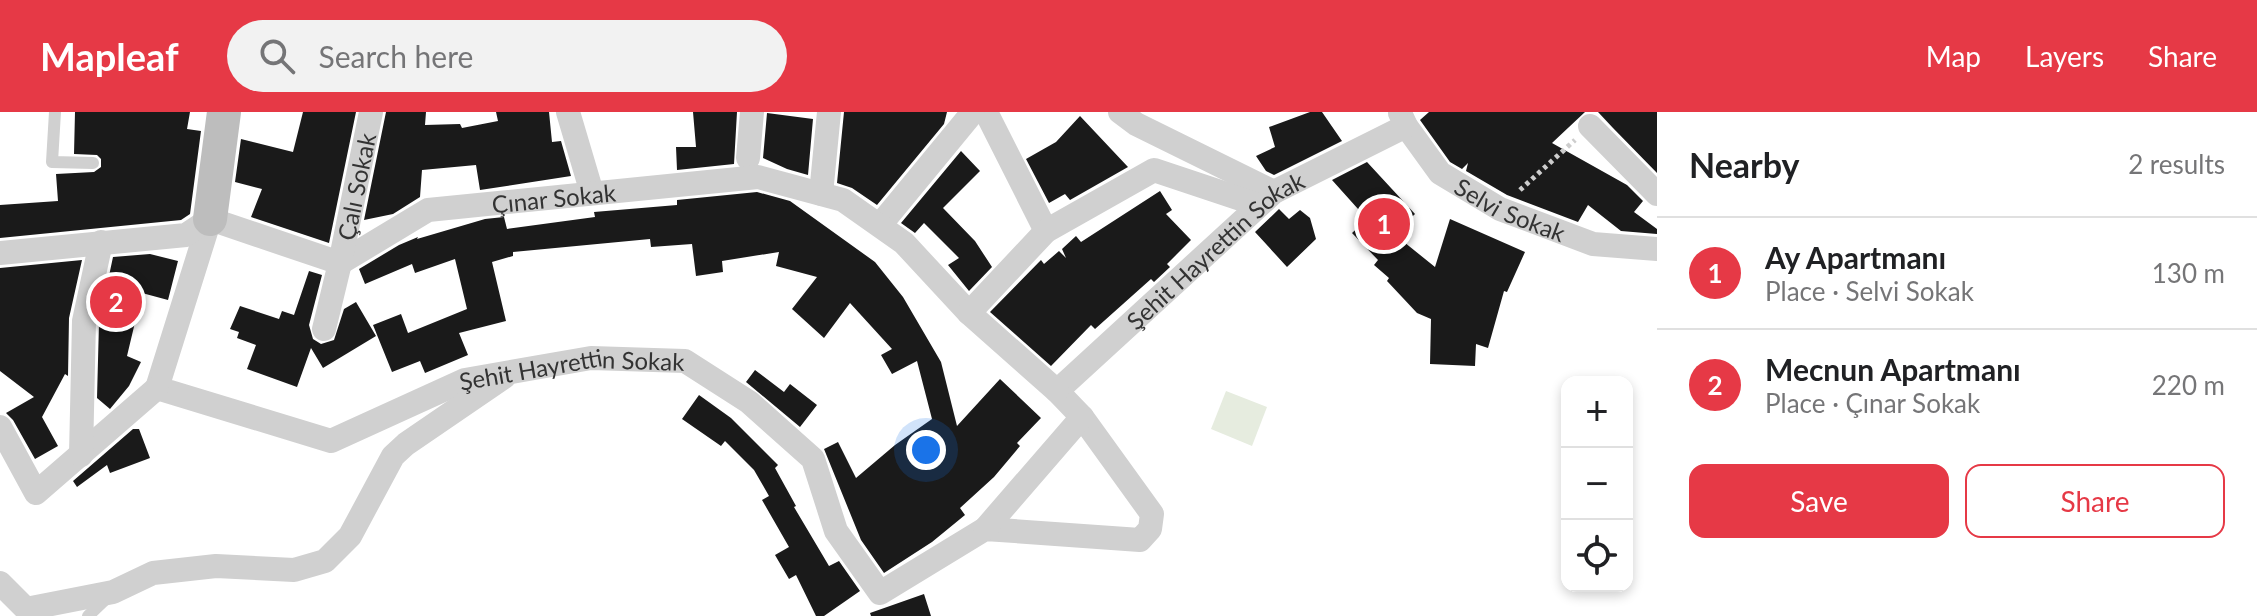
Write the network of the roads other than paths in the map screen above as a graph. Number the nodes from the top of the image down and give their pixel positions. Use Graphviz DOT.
graph roads {
  1 [pos="55,112"];
  2 [pos="224,112"];
  3 [pos="371,112"];
  4 [pos="568,112"];
  5 [pos="752,112"];
  6 [pos="829,112"];
  7 [pos="973,112"];
  8 [pos="986,112"];
  9 [pos="1120,112"];
  10 [pos="1403,119"];
  11 [pos="1590,126"];
  12 [pos="748,158"];
  13 [pos="93,163"];
  14 [pos="592,193"];
  15 [pos="821,194"];
  16 [pos="1657,194"];
  17 [pos="1266,199"];
  18 [pos="210,219"];
  19 [pos="880,225"];
  20 [pos="1046,231"];
  21 [pos="101,242"];
  22 [pos="1657,249"];
  23 [pos="0,253"];
  24 [pos="340,263"];
  25 [pos="969,313"];
  26 [pos="324,329"];
  27 [pos="513,371"];
  28 [pos="157,388"];
  29 [pos="1057,391"];
  30 [pos="1082,417"];
  31 [pos="0,427"];
  32 [pos="81,455"];
  33 [pos="985,529"];
  34 [pos="0,583"];
  35 [pos="113,592"];
  36 [pos="88,616"];
  1 -- 13 [label="lane"];
  2 -- 18 [label="street"];
  3 -- 24 [label="street, Çalı Sokak"];
  4 -- 14 [label="street"];
  5 -- 12 [label="street"];
  6 -- 15 [label="street"];
  7 -- 19 [label="street"];
  8 -- 20 [label="street"];
  9 -- 17 [label="street"];
  10 -- 17 [label="street, Şehit Hayrettin Sokak"];
  10 -- 22 [label="street, Selvi Sokak"];
  11 -- 16 [label="street"];
  14 -- 15 [label="street, Çınar Sokak"];
  14 -- 24 [label="street, Çınar Sokak"];
  15 -- 19 [label="street, Çınar Sokak"];
  17 -- 20 [label="street"];
  17 -- 29 [label="street, Şehit Hayrettin Sokak"];
  18 -- 21 [label="street"];
  18 -- 24 [label="street"];
  18 -- 28 [label="street"];
  19 -- 25 [label="street, Çınar Sokak"];
  20 -- 25 [label="street"];
  21 -- 23 [label="street"];
  21 -- 32 [label="street"];
  24 -- 26 [label="street, Çalı Sokak"];
  25 -- 29 [label="street, Çınar Sokak"];
  27 -- 28 [label="street, Şehit Hayrettin Sokak"];
  27 -- 33 [label="street, Şehit Hayrettin Sokak"];
  27 -- 35 [label="street"];
  28 -- 32 [label="street"];
  29 -- 30 [label="street"];
  30 -- 33 [label="street"];
  30 -- 33 [label="street"];
  31 -- 32 [label="street"];
  34 -- 35 [label="street"];
  35 -- 36 [label="lane"];
}
